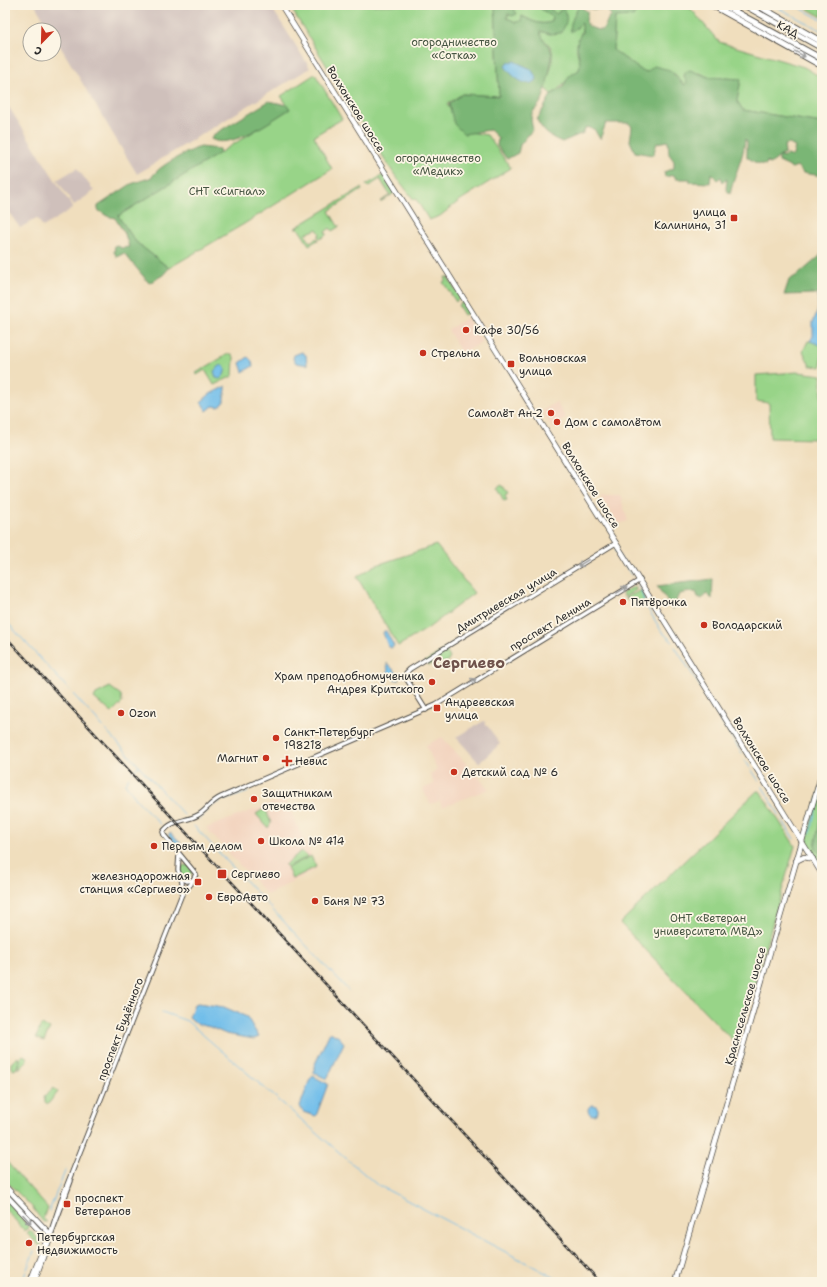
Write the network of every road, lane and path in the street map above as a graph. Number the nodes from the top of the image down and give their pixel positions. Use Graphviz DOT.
graph roads {
  1 [pos="281,5"];
  2 [pos="712,5"];
  3 [pos="723,5"];
  4 [pos="744,5"];
  5 [pos="757,5"];
  6 [pos="777,41"];
  7 [pos="822,42"];
  8 [pos="822,48"];
  9 [pos="822,59"];
  10 [pos="822,66"];
  11 [pos="616,543"];
  12 [pos="640,580"];
  13 [pos="426,710"];
  14 [pos="822,772"];
  15 [pos="802,842"];
  16 [pos="179,854"];
  17 [pos="813,859"];
  18 [pos="796,861"];
  19 [pos="188,863"];
  20 [pos="178,866"];
  21 [pos="822,874"];
  22 [pos="181,878"];
  23 [pos="193,880"];
  24 [pos="182,894"];
  25 [pos="74,1170"];
  26 [pos="5,1186"];
  27 [pos="5,1194"];
  28 [pos="53,1222"];
  29 [pos="40,1225"];
  30 [pos="50,1234"];
  31 [pos="48,1240"];
  32 [pos="30,1282"];
  33 [pos="34,1282"];
  34 [pos="674,1282"];
  1 -- 11 [label="main road, Волхонское шоссе"];
  2 -- 6 [label="highway"];
  3 -- 6 [label="highway"];
  3 -- 9 [label="highway, КАД"];
  4 -- 8 [label="highway, КАД"];
  5 -- 7 [label="highway"];
  6 -- 10 [label="highway, one-way"];
  11 -- 12 [label="main road, Волхонское шоссе"];
  11 -- 13 [label="street, Дмитриевская улица, one-way"];
  13 -- 12 [label="street, проспект Ленина, one-way"];
  12 -- 15 [label="main road, Волхонское шоссе"];
  13 -- 16 [label="street, проспект Ленина"];
  14 -- 15 [label="main road, Красносельское шоссе"];
  15 -- 17 [label="main road, Волхонское шоссе"];
  15 -- 18 [label="main road, Красносельское шоссе"];
  16 -- 19 [label="street"];
  16 -- 20 [label="street"];
  17 -- 18 [label="main road"];
  17 -- 21 [label="main road, Волхонское шоссе"];
  18 -- 34 [label="main road, Красносельское шоссе"];
  19 -- 20 [label="street"];
  19 -- 23 [label="street"];
  20 -- 22 [label="street"];
  22 -- 23 [label="street"];
  22 -- 24 [label="street, проспект Будённого"];
  23 -- 24 [label="street, проспект Будённого"];
  24 -- 25 [label="street, проспект Будённого"];
  25 -- 28 [label="street, проспект Будённого"];
  25 -- 30 [label="street, проспект Будённого"];
  26 -- 29 [label="main road"];
  27 -- 31 [label="main road, one-way"];
  28 -- 29 [label="street"];
  28 -- 30 [label="street, проспект Будённого"];
  29 -- 30 [label="main road"];
  30 -- 31 [label="main road, проспект Будённого"];
  31 -- 32 [label="main road, проспект Будённого"];
  31 -- 33 [label="main road, проспект Будённого"];
}
